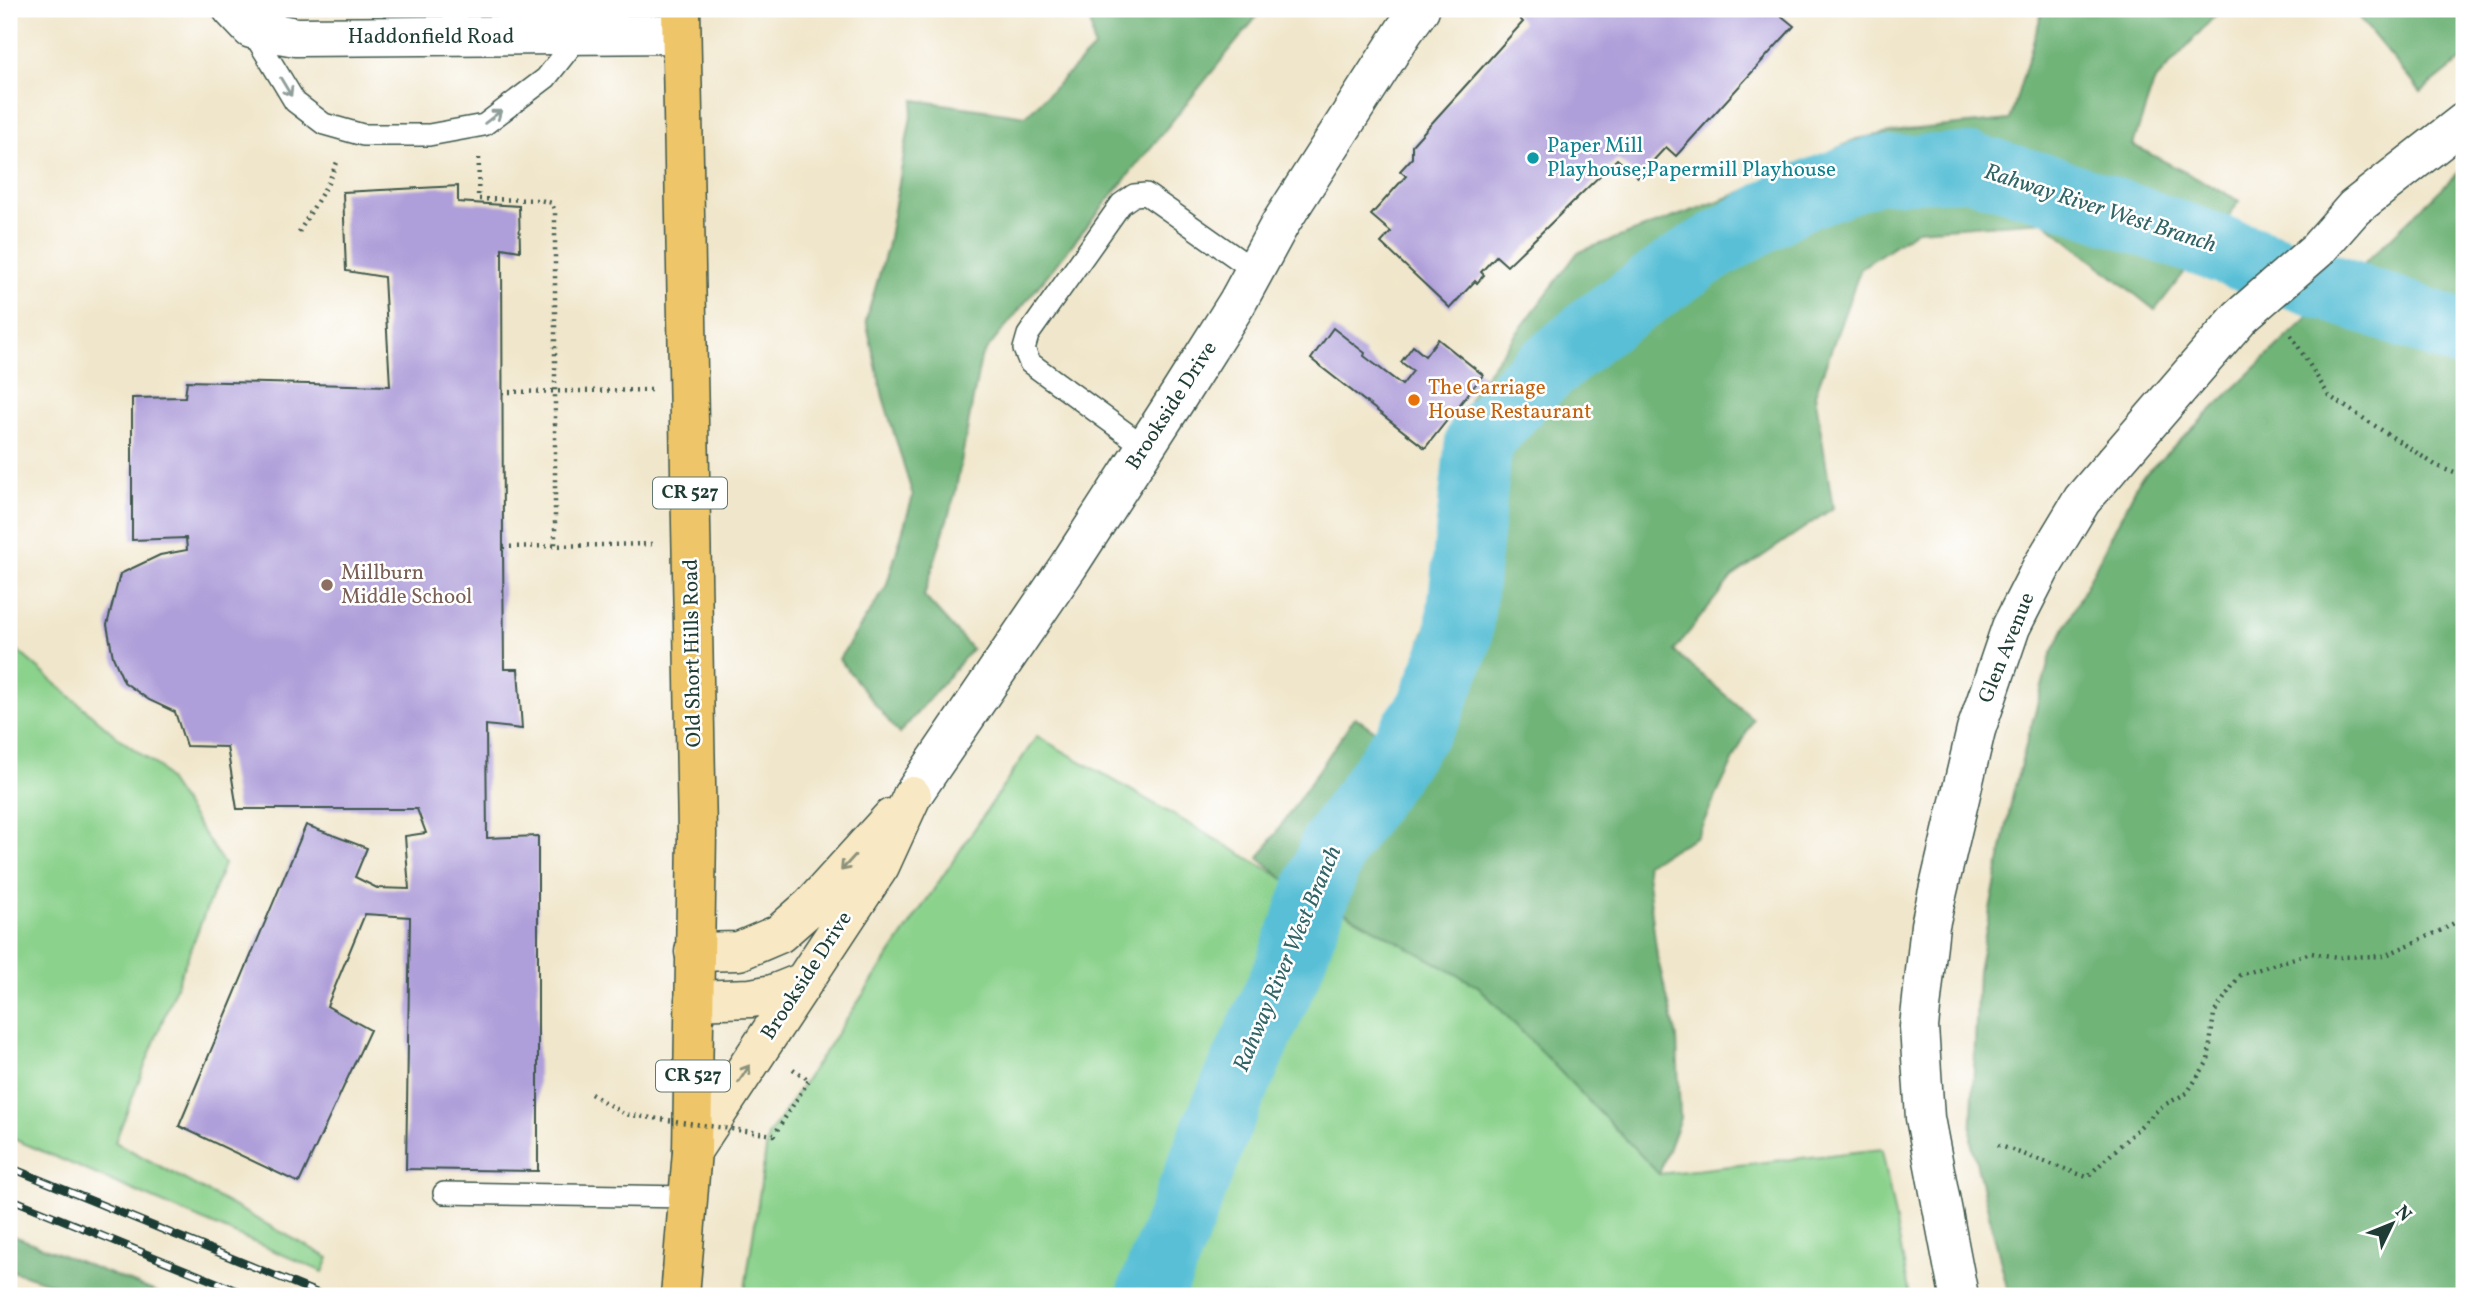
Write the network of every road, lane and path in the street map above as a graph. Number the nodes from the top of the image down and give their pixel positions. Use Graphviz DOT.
graph roads {
  1 [pos="1420,9"];
  2 [pos="241,19"];
  3 [pos="681,22"];
  4 [pos="580,35"];
  5 [pos="2464,122"];
  6 [pos="339,156"];
  7 [pos="479,158"];
  8 [pos="299,232"];
  9 [pos="1255,271"];
  10 [pos="2291,335"];
  11 [pos="656,390"];
  12 [pos="502,392"];
  13 [pos="555,392"];
  14 [pos="1145,447"];
  15 [pos="2464,477"];
  16 [pos="658,544"];
  17 [pos="555,546"];
  18 [pos="503,547"];
  19 [pos="912,796"];
  20 [pos="2464,917"];
  21 [pos="694,953"];
  22 [pos="803,982"];
  23 [pos="694,1000"];
  24 [pos="809,1080"];
  25 [pos="592,1094"];
  26 [pos="1998,1145"];
  27 [pos="692,1151"];
  28 [pos="444,1193"];
  29 [pos="689,1197"];
  30 [pos="680,1296"];
  31 [pos="1959,1296"];
  1 -- 9 [label="street, Brookside Drive"];
  2 -- 4 [label="street, Haddonfield Road"];
  2 -- 4 [label="lane, one-way"];
  3 -- 4 [label="street, Haddonfield Road"];
  3 -- 21 [label="main road, Old Short Hills Road / CR 527"];
  5 -- 31 [label="street, Glen Avenue"];
  6 -- 8 [label="path"];
  7 -- 13 [label="path"];
  9 -- 14 [label="street, Brookside Drive"];
  9 -- 14 [label="lane"];
  10 -- 15 [label="path"];
  11 -- 13 [label="path"];
  12 -- 13 [label="path"];
  13 -- 17 [label="path"];
  14 -- 19 [label="street, Brookside Drive"];
  16 -- 17 [label="path"];
  17 -- 18 [label="path"];
  19 -- 21 [label="main road, Brookside Drive, one-way"];
  19 -- 22 [label="main road, Brookside Drive"];
  20 -- 26 [label="path"];
  21 -- 23 [label="main road, Old Short Hills Road / CR 527"];
  22 -- 23 [label="main road"];
  27 -- 22 [label="main road, Brookside Drive, one-way"];
  23 -- 27 [label="main road, Old Short Hills Road / CR 527"];
  24 -- 25 [label="path, bridge"];
  27 -- 29 [label="main road, Old Short Hills Road / CR 527"];
  28 -- 29 [label="lane"];
  29 -- 30 [label="main road, Old Short Hills Road / CR 527"];
}
